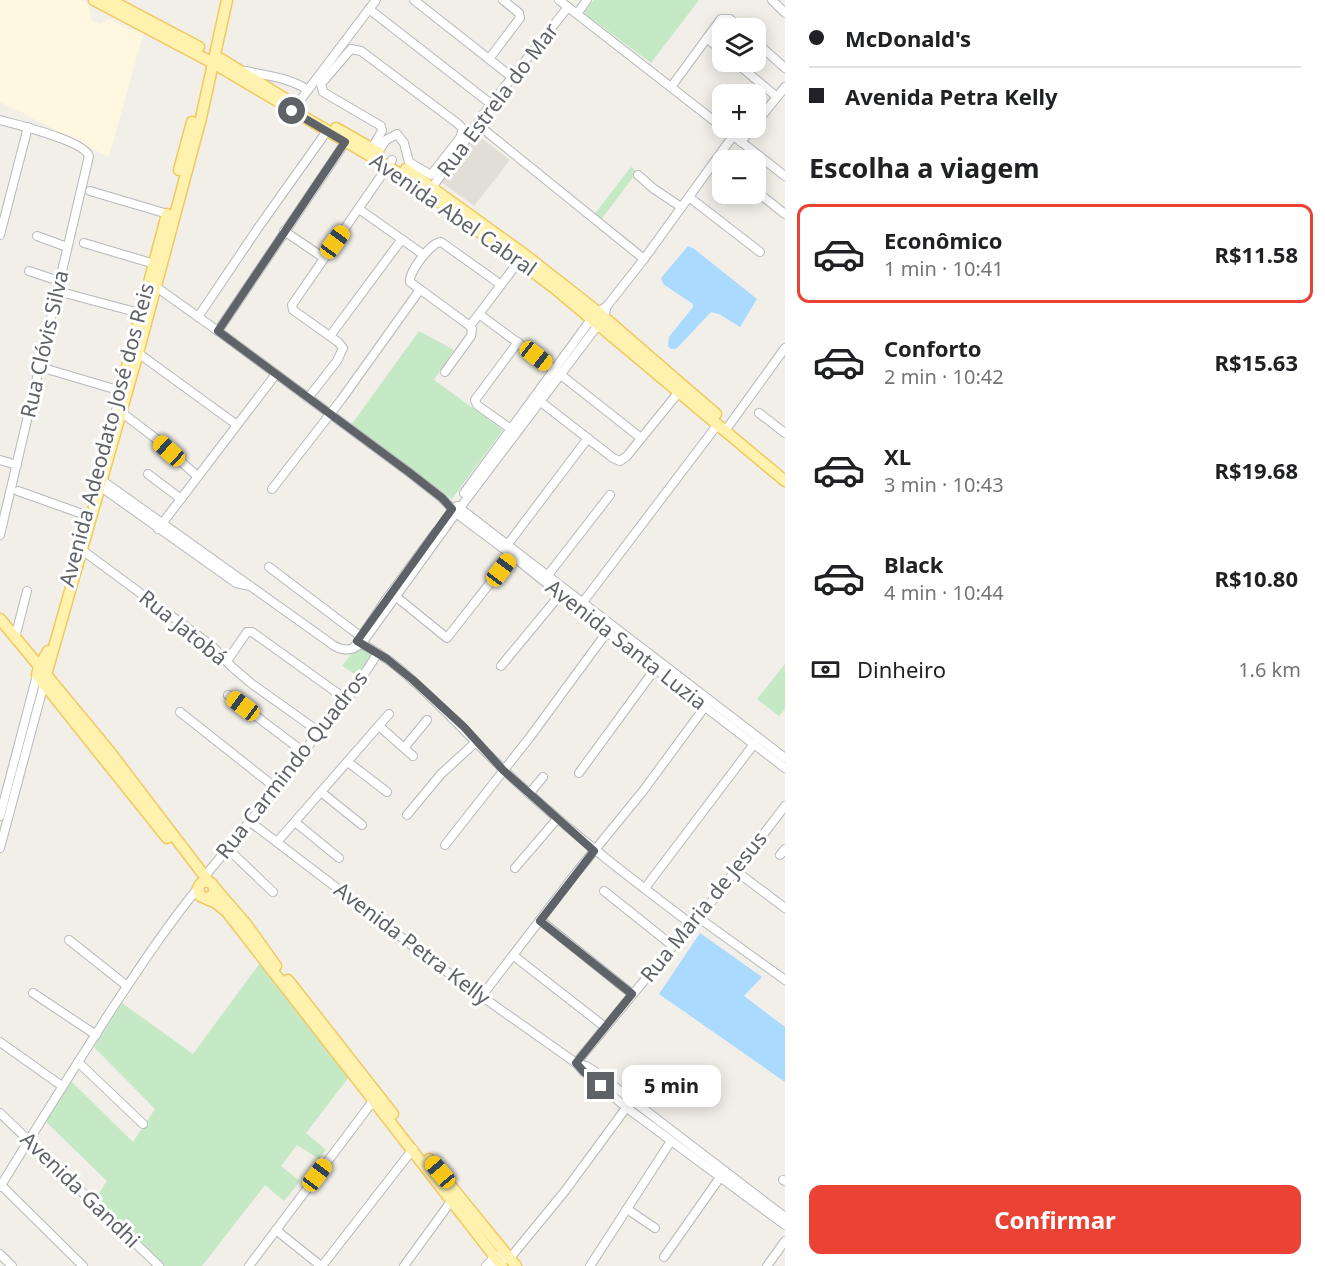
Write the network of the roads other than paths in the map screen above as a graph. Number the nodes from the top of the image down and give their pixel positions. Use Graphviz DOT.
graph roads {
  1 [pos="94,0"];
  2 [pos="110,0"];
  3 [pos="226,0"];
  4 [pos="376,0"];
  5 [pos="414,0"];
  6 [pos="503,0"];
  7 [pos="559,0"];
  8 [pos="587,0"];
  9 [pos="772,0"];
  10 [pos="568,7"];
  11 [pos="369,9"];
  12 [pos="785,13"];
  13 [pos="577,14"];
  14 [pos="712,30"];
  15 [pos="707,38"];
  16 [pos="712,42"];
  17 [pos="766,51"];
  18 [pos="213,56"];
  19 [pos="489,59"];
  20 [pos="785,68"];
  21 [pos="241,71"];
  22 [pos="747,72"];
  23 [pos="513,78"];
  24 [pos="260,86"];
  25 [pos="671,87"];
  26 [pos="785,87"];
  27 [pos="308,90"];
  28 [pos="777,97"];
  29 [pos="491,104"];
  30 [pos="294,108"];
  31 [pos="766,111"];
  32 [pos="0,120"];
  33 [pos="477,124"];
  34 [pos="27,127"];
  35 [pos="327,131"];
  36 [pos="348,139"];
  37 [pos="736,139"];
  38 [pos="375,150"];
  39 [pos="728,150"];
  40 [pos="390,163"];
  41 [pos="712,171"];
  42 [pos="638,175"];
  43 [pos="785,176"];
  44 [pos="431,190"];
  45 [pos="90,191"];
  46 [pos="690,198"];
  47 [pos="766,198"];
  48 [pos="681,207"];
  49 [pos="359,209"];
  50 [pos="785,214"];
  51 [pos="170,215"];
  52 [pos="284,231"];
  53 [pos="0,235"];
  54 [pos="37,236"];
  55 [pos="402,239"];
  56 [pos="84,243"];
  57 [pos="67,247"];
  58 [pos="760,252"];
  59 [pos="424,255"];
  60 [pos="522,257"];
  61 [pos="324,258"];
  62 [pos="644,259"];
  63 [pos="157,265"];
  64 [pos="29,272"];
  65 [pos="59,281"];
  66 [pos="500,284"];
  67 [pos="152,285"];
  68 [pos="57,291"];
  69 [pos="419,291"];
  70 [pos="479,314"];
  71 [pos="144,315"];
  72 [pos="600,316"];
  73 [pos="198,317"];
  74 [pos="470,326"];
  75 [pos="218,331"];
  76 [pos="330,336"];
  77 [pos="518,342"];
  78 [pos="785,348"];
  79 [pos="138,353"];
  80 [pos="40,367"];
  81 [pos="445,372"];
  82 [pos="558,372"];
  83 [pos="276,374"];
  84 [pos="681,389"];
  85 [pos="121,391"];
  86 [pos="308,398"];
  87 [pos="541,402"];
  88 [pos="119,411"];
  89 [pos="759,413"];
  90 [pos="329,414"];
  91 [pos="237,425"];
  92 [pos="724,427"];
  93 [pos="511,429"];
  94 [pos="785,434"];
  95 [pos="588,438"];
  96 [pos="641,438"];
  97 [pos="0,460"];
  98 [pos="17,465"];
  99 [pos="785,472"];
  100 [pos="148,474"];
  101 [pos="197,476"];
  102 [pos="98,481"];
  103 [pos="785,481"];
  104 [pos="272,489"];
  105 [pos="18,491"];
  106 [pos="610,495"];
  107 [pos="181,499"];
  108 [pos="3,505"];
  109 [pos="456,509"];
  110 [pos="88,516"];
  111 [pos="160,526"];
  112 [pos="0,535"];
  113 [pos="506,546"];
  114 [pos="79,548"];
  115 [pos="514,553"];
  116 [pos="269,567"];
  117 [pos="550,580"];
  118 [pos="27,591"];
  119 [pos="563,591"];
  120 [pos="393,595"];
  121 [pos="581,605"];
  122 [pos="0,619"];
  123 [pos="609,628"];
  124 [pos="0,630"];
  125 [pos="15,638"];
  126 [pos="360,641"];
  127 [pos="378,653"];
  128 [pos="227,661"];
  129 [pos="658,665"];
  130 [pos="501,666"];
  131 [pos="41,675"];
  132 [pos="228,695"];
  133 [pos="347,700"];
  134 [pos="707,704"];
  135 [pos="180,712"];
  136 [pos="389,714"];
  137 [pos="427,720"];
  138 [pos="379,726"];
  139 [pos="318,731"];
  140 [pos="25,738"];
  141 [pos="477,742"];
  142 [pos="754,744"];
  143 [pos="404,748"];
  144 [pos="305,753"];
  145 [pos="413,756"];
  146 [pos="785,758"];
  147 [pos="348,762"];
  148 [pos="785,768"];
  149 [pos="503,770"];
  150 [pos="579,773"];
  151 [pos="543,777"];
  152 [pos="276,788"];
  153 [pos="321,792"];
  154 [pos="387,792"];
  155 [pos="529,794"];
  156 [pos="785,806"];
  157 [pos="407,815"];
  158 [pos="0,816"];
  159 [pos="557,819"];
  160 [pos="249,821"];
  161 [pos="294,822"];
  162 [pos="362,825"];
  163 [pos="277,842"];
  164 [pos="445,845"];
  165 [pos="0,848"];
  166 [pos="228,849"];
  167 [pos="594,851"];
  168 [pos="339,858"];
  169 [pos="515,868"];
  170 [pos="736,871"];
  171 [pos="205,887"];
  172 [pos="645,888"];
  173 [pos="604,891"];
  174 [pos="273,892"];
  175 [pos="785,908"];
  176 [pos="540,921"];
  177 [pos="695,921"];
  178 [pos="69,940"];
  179 [pos="673,945"];
  180 [pos="514,956"];
  181 [pos="785,980"];
  182 [pos="128,986"];
  183 [pos="33,993"];
  184 [pos="632,994"];
  185 [pos="481,997"];
  186 [pos="605,1027"];
  187 [pos="96,1035"];
  188 [pos="0,1042"];
  189 [pos="78,1062"];
  190 [pos="576,1063"];
  191 [pos="62,1086"];
  192 [pos="373,1101"];
  193 [pos="629,1104"];
  194 [pos="0,1113"];
  195 [pos="143,1124"];
  196 [pos="28,1140"];
  197 [pos="671,1141"];
  198 [pos="413,1149"];
  199 [pos="437,1174"];
  200 [pos="721,1176"];
  201 [pos="0,1185"];
  202 [pos="452,1200"];
  203 [pos="627,1209"];
  204 [pos="785,1216"];
  205 [pos="785,1225"];
  206 [pos="655,1228"];
  207 [pos="276,1230"];
  208 [pos="785,1241"];
  209 [pos="0,1254"];
  210 [pos="664,1257"];
  211 [pos="503,1261"];
  212 [pos="12,1266"];
  213 [pos="83,1266"];
  214 [pos="159,1266"];
  215 [pos="249,1266"];
  216 [pos="321,1266"];
  217 [pos="404,1266"];
  218 [pos="486,1266"];
  219 [pos="590,1266"];
  220 [pos="767,1266"];
  1 -- 18 [label="main road, Avenida Abel Cabral"];
  2 -- 18 [label="main road, Avenida Abel Cabral"];
  3 -- 18 [label="main road, Avenida Adeodato José dos Reis"];
  4 -- 11 [label="street"];
  5 -- 19 [label="street"];
  6 -- 19 [label="street"];
  7 -- 10 [label="street"];
  8 -- 13 [label="street"];
  9 -- 12 [label="street"];
  10 -- 13 [label="street"];
  10 -- 23 [label="street, Rua Estrela do Mar"];
  11 -- 27 [label="street"];
  11 -- 29 [label="street"];
  13 -- 25 [label="street"];
  14 -- 15 [label="street"];
  15 -- 16 [label="street"];
  15 -- 25 [label="street"];
  17 -- 20 [label="street"];
  18 -- 21 [label="main road, Avenida Abel Cabral"];
  18 -- 24 [label="main road, Avenida Abel Cabral"];
  18 -- 51 [label="main road, Avenida Adeodato José dos Reis"];
  19 -- 23 [label="street"];
  21 -- 24 [label="main road, Avenida Abel Cabral"];
  21 -- 27 [label="street"];
  22 -- 28 [label="street"];
  23 -- 29 [label="street, Rua Estrela do Mar"];
  24 -- 30 [label="main road, Avenida Abel Cabral"];
  25 -- 37 [label="street"];
  26 -- 28 [label="street"];
  27 -- 30 [label="street"];
  28 -- 31 [label="street"];
  29 -- 33 [label="street, Rua Estrela do Mar"];
  30 -- 35 [label="main road, Avenida Abel Cabral"];
  30 -- 36 [label="main road, Avenida Abel Cabral"];
  32 -- 34 [label="street"];
  33 -- 44 [label="street, Rua Estrela do Mar"];
  33 -- 62 [label="street"];
  34 -- 53 [label="street"];
  34 -- 57 [label="street, Rua Clóvis Silva"];
  35 -- 36 [label="main road, Avenida Abel Cabral"];
  35 -- 73 [label="street"];
  36 -- 38 [label="main road, Avenida Abel Cabral"];
  36 -- 40 [label="main road, Avenida Abel Cabral"];
  36 -- 52 [label="street"];
  37 -- 39 [label="street"];
  37 -- 43 [label="street"];
  38 -- 38 [label="street"];
  38 -- 40 [label="main road, Avenida Abel Cabral"];
  40 -- 44 [label="main road, Avenida Abel Cabral"];
  40 -- 49 [label="street"];
  41 -- 46 [label="street"];
  42 -- 48 [label="street"];
  44 -- 60 [label="main road, Avenida Abel Cabral"];
  45 -- 51 [label="street"];
  46 -- 48 [label="street"];
  46 -- 58 [label="street"];
  47 -- 50 [label="street"];
  48 -- 62 [label="street"];
  49 -- 55 [label="street"];
  49 -- 61 [label="street"];
  51 -- 63 [label="main road, Avenida Adeodato José dos Reis"];
  52 -- 61 [label="street"];
  52 -- 75 [label="street"];
  54 -- 57 [label="street"];
  55 -- 59 [label="street"];
  55 -- 76 [label="street"];
  56 -- 63 [label="street"];
  57 -- 65 [label="street, Rua Clóvis Silva"];
  59 -- 66 [label="street"];
  59 -- 69 [label="street"];
  60 -- 66 [label="street"];
  60 -- 72 [label="main road, Avenida Abel Cabral"];
  61 -- 76 [label="street"];
  62 -- 72 [label="street"];
  63 -- 67 [label="main road, Avenida Adeodato José dos Reis"];
  64 -- 65 [label="street"];
  65 -- 68 [label="street, Rua Clóvis Silva"];
  66 -- 70 [label="street"];
  67 -- 71 [label="main road, Avenida Adeodato José dos Reis"];
  67 -- 73 [label="street, Avenida Santa Luzia"];
  68 -- 71 [label="street"];
  68 -- 80 [label="street, Rua Clóvis Silva"];
  69 -- 74 [label="street"];
  69 -- 90 [label="street"];
  70 -- 74 [label="street"];
  70 -- 77 [label="street"];
  71 -- 79 [label="main road, Avenida Adeodato José dos Reis"];
  71 -- 85 [label="main road, Avenida Adeodato José dos Reis"];
  72 -- 82 [label="street"];
  72 -- 84 [label="main road, Avenida Abel Cabral"];
  73 -- 75 [label="street, Avenida Santa Luzia"];
  74 -- 81 [label="street"];
  75 -- 83 [label="street, Avenida Santa Luzia"];
  76 -- 86 [label="street"];
  77 -- 82 [label="street"];
  77 -- 93 [label="street"];
  78 -- 92 [label="street"];
  79 -- 88 [label="main road, Avenida Adeodato José dos Reis"];
  79 -- 91 [label="street"];
  80 -- 85 [label="street"];
  80 -- 98 [label="street, Rua Clóvis Silva"];
  82 -- 87 [label="street"];
  82 -- 93 [label="street"];
  82 -- 96 [label="street"];
  83 -- 86 [label="street, Avenida Santa Luzia"];
  83 -- 91 [label="street"];
  84 -- 92 [label="main road, Avenida Abel Cabral"];
  84 -- 96 [label="street"];
  85 -- 88 [label="main road, Avenida Adeodato José dos Reis"];
  86 -- 90 [label="street, Avenida Santa Luzia"];
  87 -- 95 [label="street"];
  87 -- 109 [label="street"];
  88 -- 101 [label="street"];
  88 -- 102 [label="main road, Avenida Adeodato José dos Reis"];
  89 -- 94 [label="street"];
  90 -- 104 [label="street"];
  90 -- 109 [label="street, Avenida Santa Luzia"];
  91 -- 101 [label="street"];
  92 -- 99 [label="main road, Avenida Abel Cabral"];
  92 -- 103 [label="main road, Avenida Abel Cabral"];
  92 -- 121 [label="street"];
  93 -- 109 [label="street"];
  95 -- 96 [label="street"];
  95 -- 113 [label="street"];
  97 -- 98 [label="street"];
  98 -- 108 [label="street, Rua Clóvis Silva"];
  100 -- 107 [label="street"];
  101 -- 107 [label="street"];
  102 -- 110 [label="main road, Avenida Adeodato José dos Reis"];
  102 -- 111 [label="street"];
  105 -- 110 [label="street"];
  106 -- 117 [label="street"];
  107 -- 111 [label="street"];
  108 -- 112 [label="street, Rua Clóvis Silva"];
  109 -- 113 [label="street, Avenida Santa Luzia"];
  109 -- 120 [label="street"];
  110 -- 114 [label="main road, Avenida Adeodato José dos Reis"];
  111 -- 126 [label="street"];
  113 -- 115 [label="street, Avenida Santa Luzia"];
  114 -- 128 [label="street, Rua Jatobá"];
  114 -- 131 [label="main road, Avenida Adeodato José dos Reis"];
  115 -- 117 [label="street, Avenida Santa Luzia"];
  115 -- 120 [label="street"];
  116 -- 126 [label="street"];
  117 -- 119 [label="street, Avenida Santa Luzia"];
  118 -- 125 [label="street"];
  119 -- 121 [label="street, Avenida Santa Luzia"];
  119 -- 130 [label="street"];
  120 -- 126 [label="street"];
  121 -- 123 [label="street, Avenida Santa Luzia"];
  122 -- 125 [label="main road"];
  123 -- 129 [label="street, Avenida Santa Luzia"];
  123 -- 149 [label="street"];
  124 -- 131 [label="main road"];
  125 -- 131 [label="main road"];
  126 -- 127 [label="street"];
  127 -- 133 [label="street, Rua Carmindo Quadros"];
  127 -- 141 [label="street"];
  128 -- 133 [label="street"];
  128 -- 139 [label="street, Rua Jatobá"];
  129 -- 134 [label="street, Avenida Santa Luzia"];
  129 -- 150 [label="street"];
  131 -- 140 [label="street, Avenida Adeodato José dos Reis"];
  131 -- 171 [label="main road"];
  132 -- 144 [label="street"];
  133 -- 139 [label="street, Rua Carmindo Quadros"];
  134 -- 142 [label="street, Avenida Santa Luzia"];
  134 -- 146 [label="street, Avenida Santa Luzia"];
  134 -- 167 [label="street"];
  135 -- 152 [label="street"];
  136 -- 138 [label="street"];
  137 -- 143 [label="street"];
  138 -- 143 [label="street"];
  138 -- 147 [label="street"];
  139 -- 144 [label="street, Rua Carmindo Quadros"];
  140 -- 158 [label="street, Avenida Adeodato José dos Reis"];
  140 -- 165 [label="street, Avenida Adeodato José dos Reis"];
  141 -- 149 [label="street"];
  141 -- 157 [label="street"];
  142 -- 148 [label="street, Avenida Santa Luzia"];
  142 -- 172 [label="street"];
  143 -- 145 [label="street"];
  144 -- 152 [label="street, Rua Carmindo Quadros"];
  147 -- 153 [label="street"];
  147 -- 154 [label="street"];
  149 -- 155 [label="street"];
  149 -- 164 [label="street"];
  151 -- 155 [label="street"];
  152 -- 160 [label="street, Rua Carmindo Quadros"];
  153 -- 161 [label="street"];
  153 -- 162 [label="street"];
  155 -- 159 [label="street"];
  156 -- 170 [label="street, Rua Maria de Jesus"];
  159 -- 167 [label="street"];
  159 -- 169 [label="street"];
  160 -- 163 [label="street, Avenida Petra Kelly"];
  160 -- 166 [label="street, Rua Carmindo Quadros"];
  161 -- 163 [label="street"];
  161 -- 168 [label="street"];
  163 -- 185 [label="street, Avenida Petra Kelly"];
  166 -- 171 [label="street, Rua Carmindo Quadros"];
  166 -- 174 [label="street"];
  167 -- 172 [label="street"];
  167 -- 176 [label="street"];
  170 -- 175 [label="street"];
  170 -- 177 [label="street, Rua Maria de Jesus"];
  171 -- 182 [label="street, Rua Carmindo Quadros"];
  171 -- 192 [label="main road"];
  171 -- 199 [label="main road"];
  172 -- 177 [label="street"];
  173 -- 179 [label="street"];
  176 -- 180 [label="street"];
  176 -- 184 [label="street"];
  177 -- 179 [label="street, Rua Maria de Jesus"];
  177 -- 181 [label="street"];
  178 -- 182 [label="street"];
  179 -- 184 [label="street, Rua Maria de Jesus"];
  180 -- 185 [label="street"];
  180 -- 186 [label="street"];
  182 -- 187 [label="street, Rua Carmindo Quadros"];
  183 -- 187 [label="street"];
  184 -- 186 [label="street, Rua Maria de Jesus"];
  185 -- 190 [label="street, Avenida Petra Kelly"];
  186 -- 190 [label="street, Rua Maria de Jesus"];
  187 -- 189 [label="street, Rua Carmindo Quadros"];
  188 -- 191 [label="street"];
  189 -- 191 [label="street, Rua Carmindo Quadros"];
  189 -- 195 [label="street"];
  190 -- 193 [label="street, Avenida Petra Kelly"];
  191 -- 196 [label="street, Rua Carmindo Quadros"];
  192 -- 198 [label="main road"];
  192 -- 207 [label="street"];
  193 -- 197 [label="street, Avenida Petra Kelly"];
  193 -- 204 [label="street, Avenida Petra Kelly"];
  193 -- 211 [label="street"];
  194 -- 196 [label="street, Avenida Gandhi"];
  196 -- 201 [label="street, Rua Carmindo Quadros"];
  196 -- 214 [label="street, Avenida Gandhi"];
  197 -- 200 [label="street, Avenida Petra Kelly"];
  197 -- 203 [label="street"];
  198 -- 199 [label="main road"];
  198 -- 216 [label="street"];
  199 -- 202 [label="main road"];
  199 -- 211 [label="main road"];
  200 -- 205 [label="street, Avenida Petra Kelly"];
  200 -- 210 [label="street"];
  201 -- 213 [label="street"];
  202 -- 211 [label="main road"];
  202 -- 217 [label="street"];
  203 -- 206 [label="street"];
  203 -- 219 [label="street"];
  207 -- 215 [label="street"];
  207 -- 216 [label="street"];
  208 -- 220 [label="street"];
  209 -- 212 [label="street"];
  211 -- 218 [label="street"];
}
